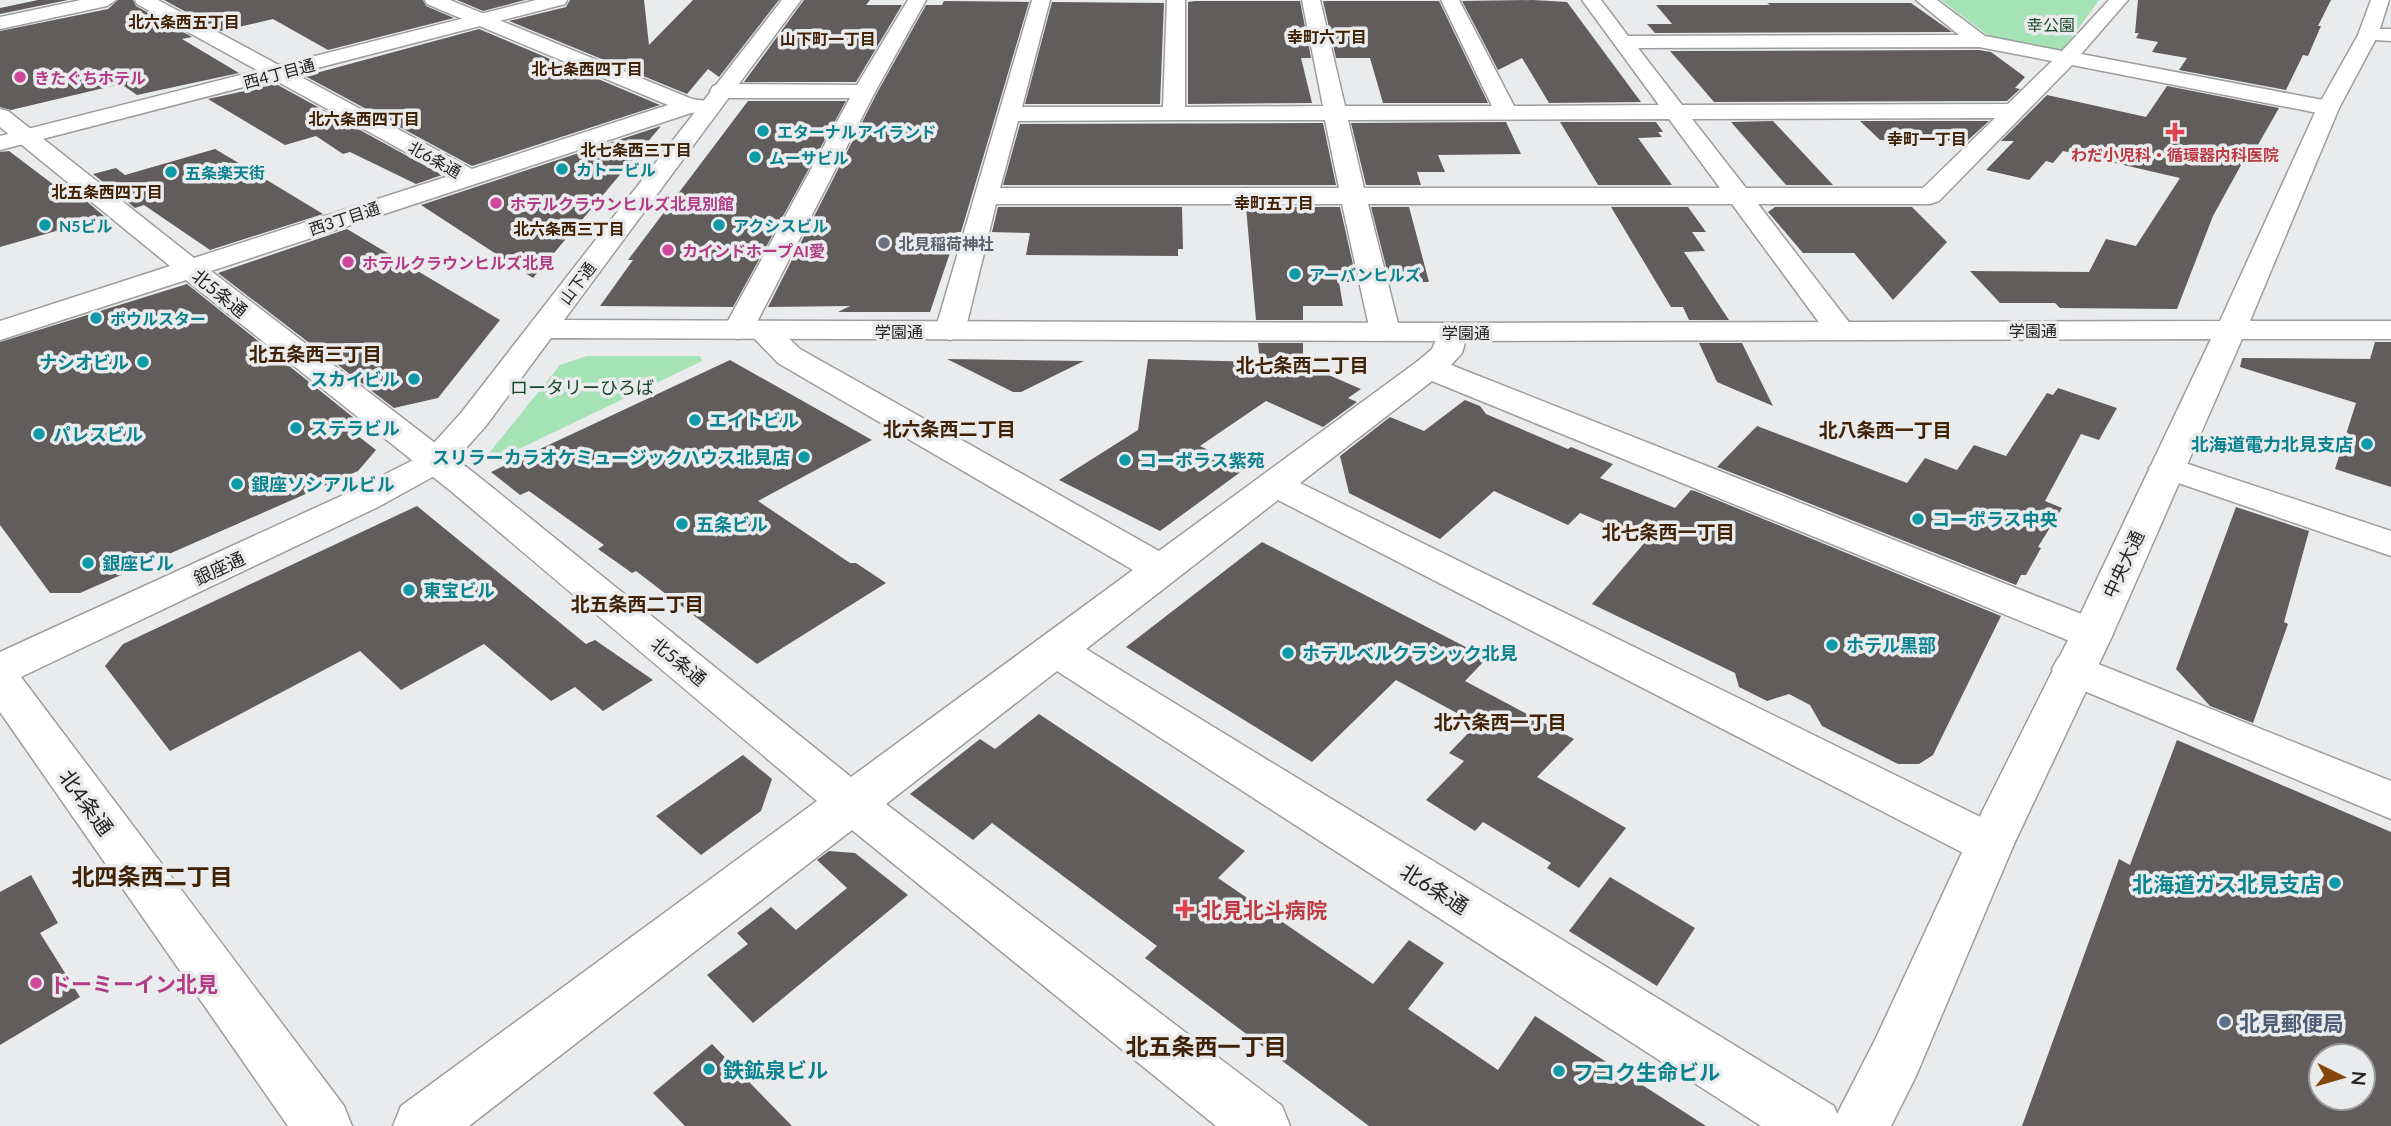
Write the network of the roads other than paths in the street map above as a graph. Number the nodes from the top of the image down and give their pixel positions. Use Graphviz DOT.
graph roads {
  1 [pos="107,0"];
  2 [pos="144,0"];
  3 [pos="435,0"];
  4 [pos="558,0"];
  5 [pos="792,0"];
  6 [pos="917,0"];
  7 [pos="1041,0"];
  8 [pos="1176,0"];
  9 [pos="1311,0"];
  10 [pos="1450,0"];
  11 [pos="1591,0"];
  12 [pos="1925,0"];
  13 [pos="2119,0"];
  14 [pos="481,20"];
  15 [pos="0,23"];
  16 [pos="2380,23"];
  17 [pos="1979,41"];
  18 [pos="1622,42"];
  19 [pos="2068,57"];
  20 [pos="278,74"];
  21 [pos="864,92"];
  22 [pos="707,101"];
  23 [pos="2328,108"];
  24 [pos="1675,111"];
  25 [pos="2013,111"];
  26 [pos="1506,112"];
  27 [pos="1335,113"];
  28 [pos="1008,114"];
  29 [pos="1174,114"];
  30 [pos="0,116"];
  31 [pos="26,137"];
  32 [pos="0,144"];
  33 [pos="468,177"];
  34 [pos="985,196"];
  35 [pos="1353,197"];
  36 [pos="1739,197"];
  37 [pos="190,269"];
  38 [pos="540,330"];
  39 [pos="750,330"];
  40 [pos="1840,330"];
  41 [pos="2229,330"];
  42 [pos="2391,330"];
  43 [pos="0,331"];
  44 [pos="950,331"];
  45 [pos="1385,331"];
  46 [pos="1453,332"];
  47 [pos="1429,368"];
  48 [pos="435,461"];
  49 [pos="2167,468"];
  50 [pos="1275,484"];
  51 [pos="2391,544"];
  52 [pos="1163,570"];
  53 [pos="1056,650"];
  54 [pos="2083,651"];
  55 [pos="0,669"];
  56 [pos="0,680"];
  57 [pos="2391,801"];
  58 [pos="851,803"];
  59 [pos="1990,844"];
  60 [pos="323,1126"];
  61 [pos="422,1126"];
  62 [pos="1262,1126"];
  63 [pos="1813,1126"];
  64 [pos="1860,1126"];
  1 -- 15 [label="street"];
  2 -- 20 [label="street, 北6条通"];
  3 -- 14 [label="street"];
  4 -- 14 [label="street, 西4丁目通"];
  5 -- 22 [label="street, 山下通"];
  6 -- 21 [label="street"];
  7 -- 28 [label="street"];
  8 -- 29 [label="street"];
  9 -- 27 [label="street"];
  10 -- 26 [label="street"];
  11 -- 18 [label="street"];
  12 -- 17 [label="street"];
  13 -- 19 [label="street"];
  14 -- 20 [label="street, 西4丁目通"];
  14 -- 22 [label="street"];
  16 -- 23 [label="street, 中央大通"];
  17 -- 18 [label="street"];
  17 -- 19 [label="street"];
  18 -- 24 [label="street"];
  19 -- 23 [label="street"];
  19 -- 25 [label="street"];
  20 -- 31 [label="street, 西4丁目通"];
  20 -- 33 [label="street, 北6条通"];
  21 -- 22 [label="street"];
  21 -- 39 [label="street"];
  22 -- 33 [label="street, 西3丁目通"];
  22 -- 38 [label="street, 山下通"];
  23 -- 41 [label="street, 中央大通"];
  24 -- 25 [label="street"];
  24 -- 26 [label="street"];
  24 -- 36 [label="street"];
  25 -- 36 [label="street"];
  26 -- 27 [label="street"];
  27 -- 29 [label="street"];
  27 -- 35 [label="street"];
  28 -- 29 [label="street"];
  28 -- 34 [label="street"];
  30 -- 31 [label="street, 北5条通"];
  31 -- 32 [label="street, 西4丁目通"];
  31 -- 37 [label="street, 北5条通"];
  33 -- 37 [label="street, 西3丁目通"];
  34 -- 35 [label="street"];
  34 -- 44 [label="street"];
  35 -- 36 [label="street"];
  35 -- 45 [label="street"];
  36 -- 40 [label="street"];
  37 -- 43 [label="street, 西3丁目通"];
  37 -- 48 [label="street, 北5条通"];
  38 -- 39 [label="street, 学園通"];
  38 -- 48 [label="street, 山下通"];
  39 -- 44 [label="street, 学園通"];
  39 -- 52 [label="street"];
  40 -- 41 [label="street, 学園通"];
  40 -- 46 [label="street, 学園通"];
  41 -- 42 [label="street, 学園通"];
  41 -- 49 [label="street, 中央大通"];
  44 -- 45 [label="street, 学園通"];
  45 -- 46 [label="street, 学園通"];
  46 -- 47 [label="street"];
  47 -- 50 [label="street"];
  47 -- 54 [label="street"];
  48 -- 55 [label="street, 銀座通"];
  48 -- 58 [label="street, 北5条通"];
  49 -- 51 [label="street"];
  49 -- 54 [label="street, 中央大通"];
  50 -- 52 [label="street"];
  50 -- 59 [label="street"];
  52 -- 53 [label="street"];
  53 -- 58 [label="street"];
  53 -- 63 [label="street, 北6条通"];
  54 -- 57 [label="street"];
  54 -- 59 [label="street, 中央大通"];
  56 -- 60 [label="street, 北4条通"];
  58 -- 61 [label="street"];
  58 -- 62 [label="street, 北5条通"];
  59 -- 64 [label="street, 中央大通"];
}
